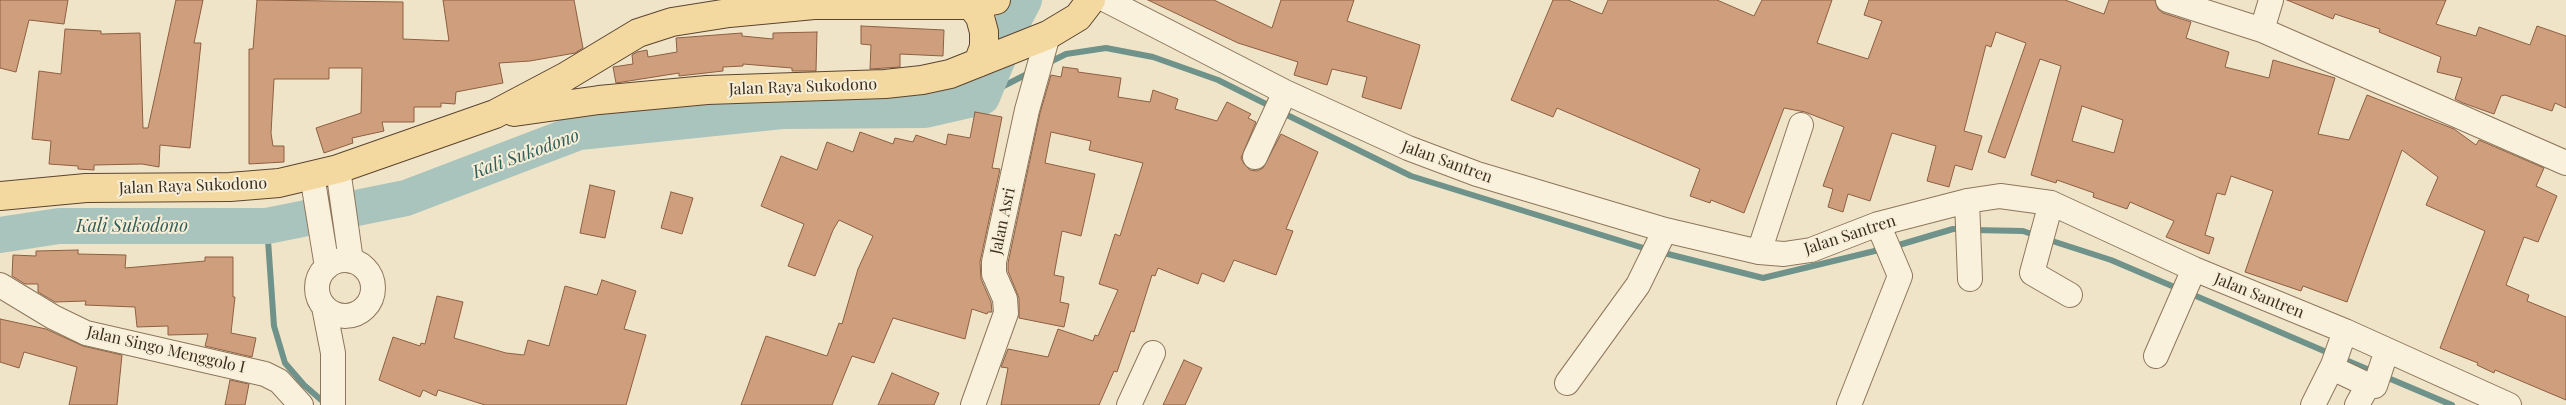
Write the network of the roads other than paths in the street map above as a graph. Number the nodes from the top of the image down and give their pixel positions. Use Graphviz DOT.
graph roads {
  1 [pos="1091,0"];
  2 [pos="1106,0"];
  3 [pos="2168,0"];
  4 [pos="2270,0"];
  5 [pos="983,3"];
  6 [pos="2262,30"];
  7 [pos="1040,52"];
  8 [pos="594,59"];
  9 [pos="985,60"];
  10 [pos="599,100"];
  11 [pos="1280,103"];
  12 [pos="495,114"];
  13 [pos="1801,125"];
  14 [pos="1254,157"];
  15 [pos="2566,163"];
  16 [pos="339,175"];
  17 [pos="312,181"];
  18 [pos="0,196"];
  19 [pos="2050,208"];
  20 [pos="1967,217"];
  21 [pos="1885,240"];
  22 [pos="1660,242"];
  23 [pos="1759,252"];
  24 [pos="351,261"];
  25 [pos="327,267"];
  26 [pos="1970,278"];
  27 [pos="2189,282"];
  28 [pos="0,285"];
  29 [pos="2070,295"];
  30 [pos="324,307"];
  31 [pos="356,314"];
  32 [pos="2338,352"];
  33 [pos="333,353"];
  34 [pos="1153,354"];
  35 [pos="2156,356"];
  36 [pos="2374,375"];
  37 [pos="1567,383"];
  38 [pos="333,396"];
  39 [pos="2506,404"];
  40 [pos="301,405"];
  41 [pos="973,405"];
  42 [pos="1130,405"];
  43 [pos="1849,405"];
  44 [pos="2313,405"];
  1 -- 7 [label="main road, Jalan Raya Sukodono"];
  2 -- 11 [label="street, Jalan Santren"];
  3 -- 6 [label="street"];
  4 -- 6 [label="street"];
  5 -- 8 [label="main road, Jalan Raya Sukodono"];
  5 -- 9 [label="main road"];
  6 -- 15 [label="street"];
  7 -- 9 [label="main road, Jalan Raya Sukodono"];
  7 -- 41 [label="street, Jalan Asri"];
  8 -- 10 [label="main road"];
  8 -- 12 [label="main road, Jalan Raya Sukodono"];
  9 -- 10 [label="main road, Jalan Raya Sukodono"];
  10 -- 12 [label="main road, Jalan Raya Sukodono"];
  11 -- 14 [label="street"];
  11 -- 22 [label="street, Jalan Santren"];
  12 -- 16 [label="main road, Jalan Raya Sukodono"];
  13 -- 23 [label="street"];
  16 -- 17 [label="main road, Jalan Raya Sukodono"];
  16 -- 24 [label="street"];
  17 -- 18 [label="main road, Jalan Raya Sukodono"];
  17 -- 25 [label="street"];
  19 -- 20 [label="street, Jalan Santren"];
  19 -- 27 [label="street, Jalan Santren"];
  19 -- 29 [label="street"];
  20 -- 21 [label="street, Jalan Santren"];
  20 -- 26 [label="street"];
  21 -- 23 [label="street, Jalan Santren"];
  21 -- 43 [label="street"];
  22 -- 23 [label="street, Jalan Santren"];
  22 -- 37 [label="street"];
  24 -- 25 [label="street"];
  24 -- 31 [label="street"];
  25 -- 30 [label="street"];
  27 -- 32 [label="street, Jalan Santren"];
  27 -- 35 [label="street"];
  28 -- 40 [label="street, Jalan Singo Menggolo I"];
  30 -- 31 [label="street"];
  30 -- 33 [label="street"];
  31 -- 33 [label="street"];
  32 -- 36 [label="street, Jalan Santren"];
  32 -- 36 [label="street"];
  32 -- 44 [label="street"];
  33 -- 38 [label="street"];
  34 -- 42 [label="street"];
  36 -- 39 [label="street, Jalan Santren"];
}
